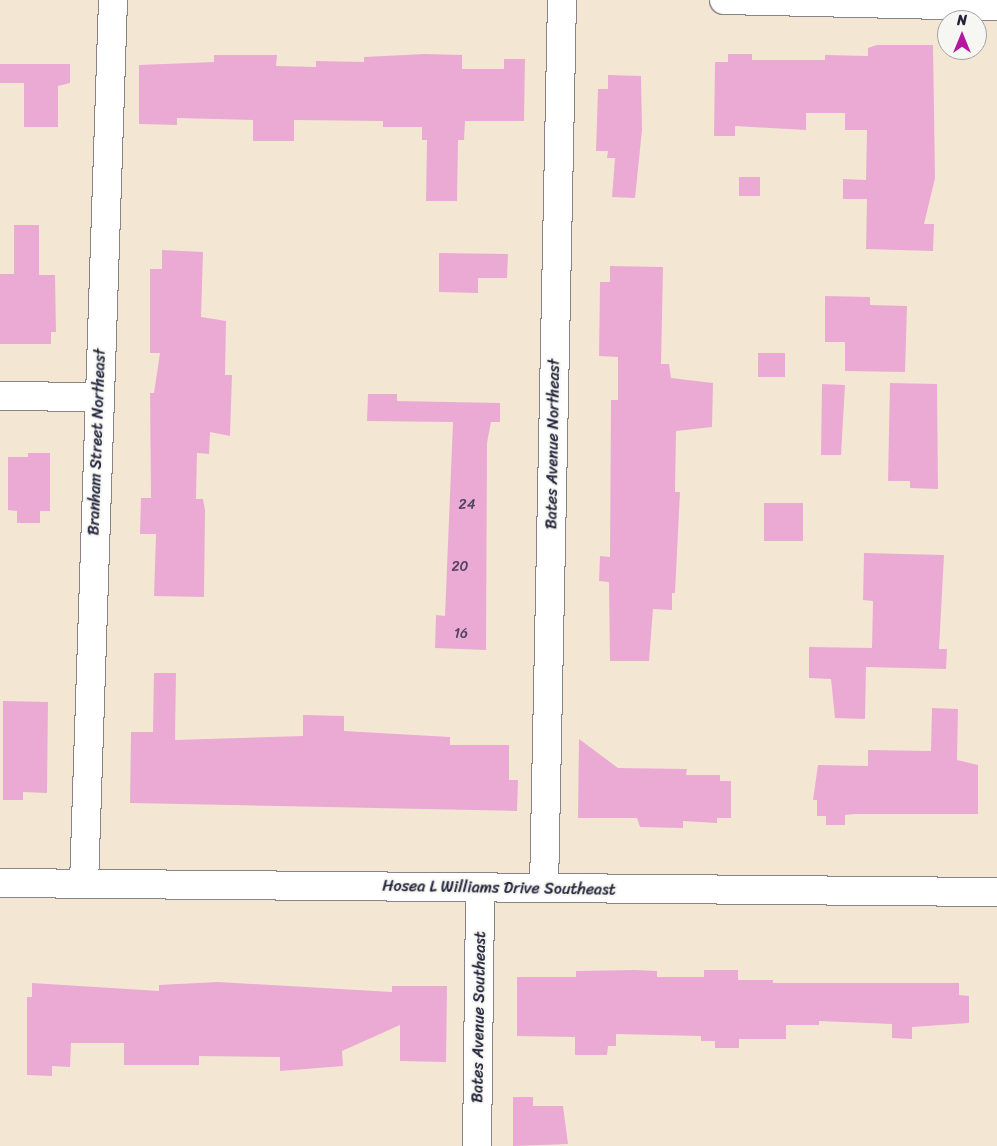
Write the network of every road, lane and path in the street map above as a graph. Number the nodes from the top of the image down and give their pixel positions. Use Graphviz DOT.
graph roads {
  1 [pos="113,0"];
  2 [pos="562,0"];
  3 [pos="724,0"];
  4 [pos="997,6"];
  5 [pos="0,396"];
  6 [pos="98,397"];
  7 [pos="0,883"];
  8 [pos="84,884"];
  9 [pos="480,888"];
  10 [pos="544,888"];
  11 [pos="997,892"];
  12 [pos="477,1146"];
  1 -- 6 [label="street, Branham Street Northeast"];
  2 -- 10 [label="street, Bates Avenue Northeast"];
  3 -- 4 [label="street"];
  5 -- 6 [label="street"];
  6 -- 8 [label="street, Branham Street Northeast"];
  7 -- 8 [label="street, Hosea L Williams Drive Southeast"];
  8 -- 9 [label="street, Hosea L Williams Drive Southeast"];
  9 -- 10 [label="street, Hosea L Williams Drive Southeast"];
  9 -- 12 [label="street, Bates Avenue Southeast"];
  10 -- 11 [label="street, Hosea L Williams Drive Southeast"];
}
